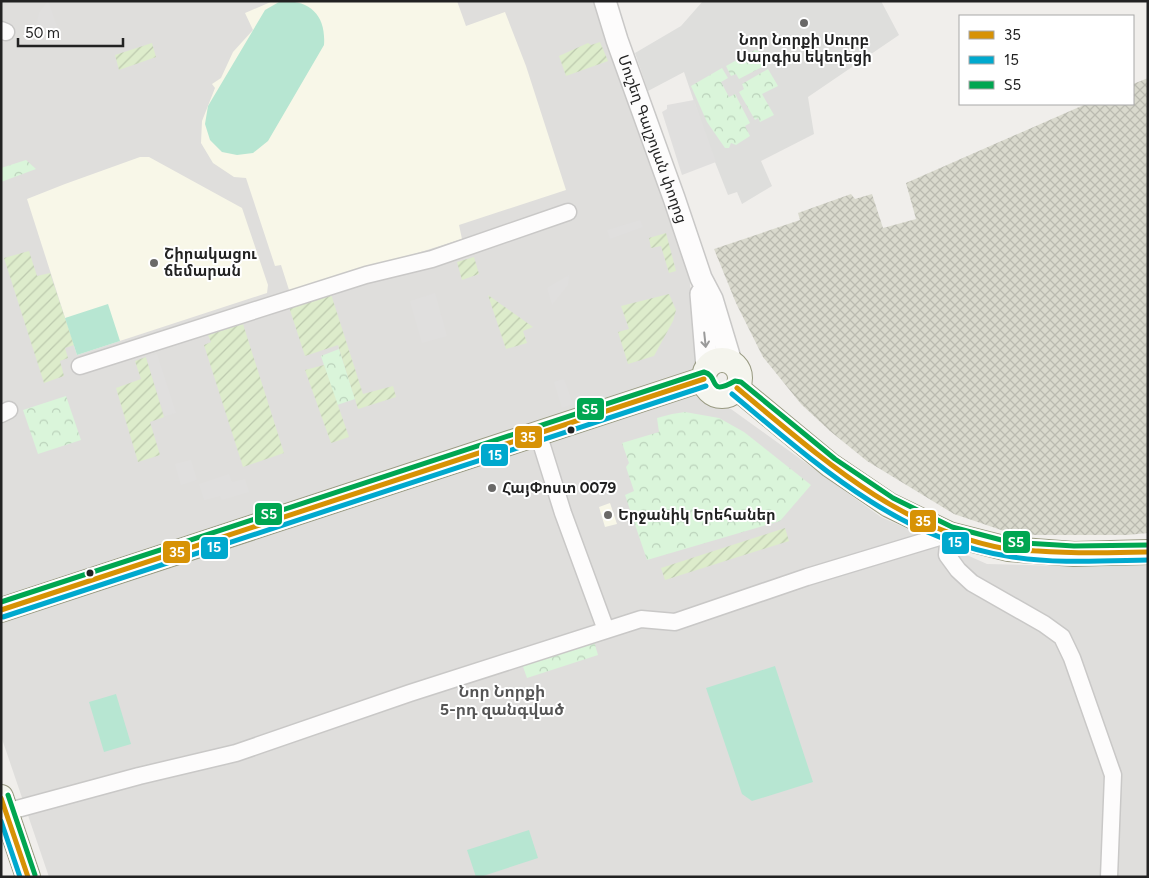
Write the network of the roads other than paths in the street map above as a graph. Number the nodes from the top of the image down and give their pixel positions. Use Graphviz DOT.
graph roads {
  1 [pos="605,1"];
  2 [pos="568,212"];
  3 [pos="701,278"];
  4 [pos="731,362"];
  5 [pos="80,366"];
  6 [pos="706,373"];
  7 [pos="737,388"];
  8 [pos="538,433"];
  9 [pos="948,534"];
  10 [pos="1148,552"];
  11 [pos="1,610"];
  12 [pos="606,630"];
  13 [pos="4,804"];
  14 [pos="28,877"];
  15 [pos="1109,877"];
  1 -- 3 [label="street, Մուշեղ Գալշոյան փողոց"];
  2 -- 5 [label="street"];
  3 -- 4 [label="street, Մուշեղ Գալշոյան փողոց"];
  3 -- 6 [label="street, Մուշեղ Գալշոյան փողոց, one-way"];
  4 -- 6 [label="main road"];
  4 -- 7 [label="main road"];
  6 -- 7 [label="main road"];
  6 -- 8 [label="main road"];
  7 -- 9 [label="main road"];
  8 -- 11 [label="main road"];
  8 -- 12 [label="street"];
  9 -- 10 [label="main road"];
  9 -- 12 [label="street"];
  9 -- 15 [label="street"];
  12 -- 13 [label="street"];
  13 -- 14 [label="main road"];
}
